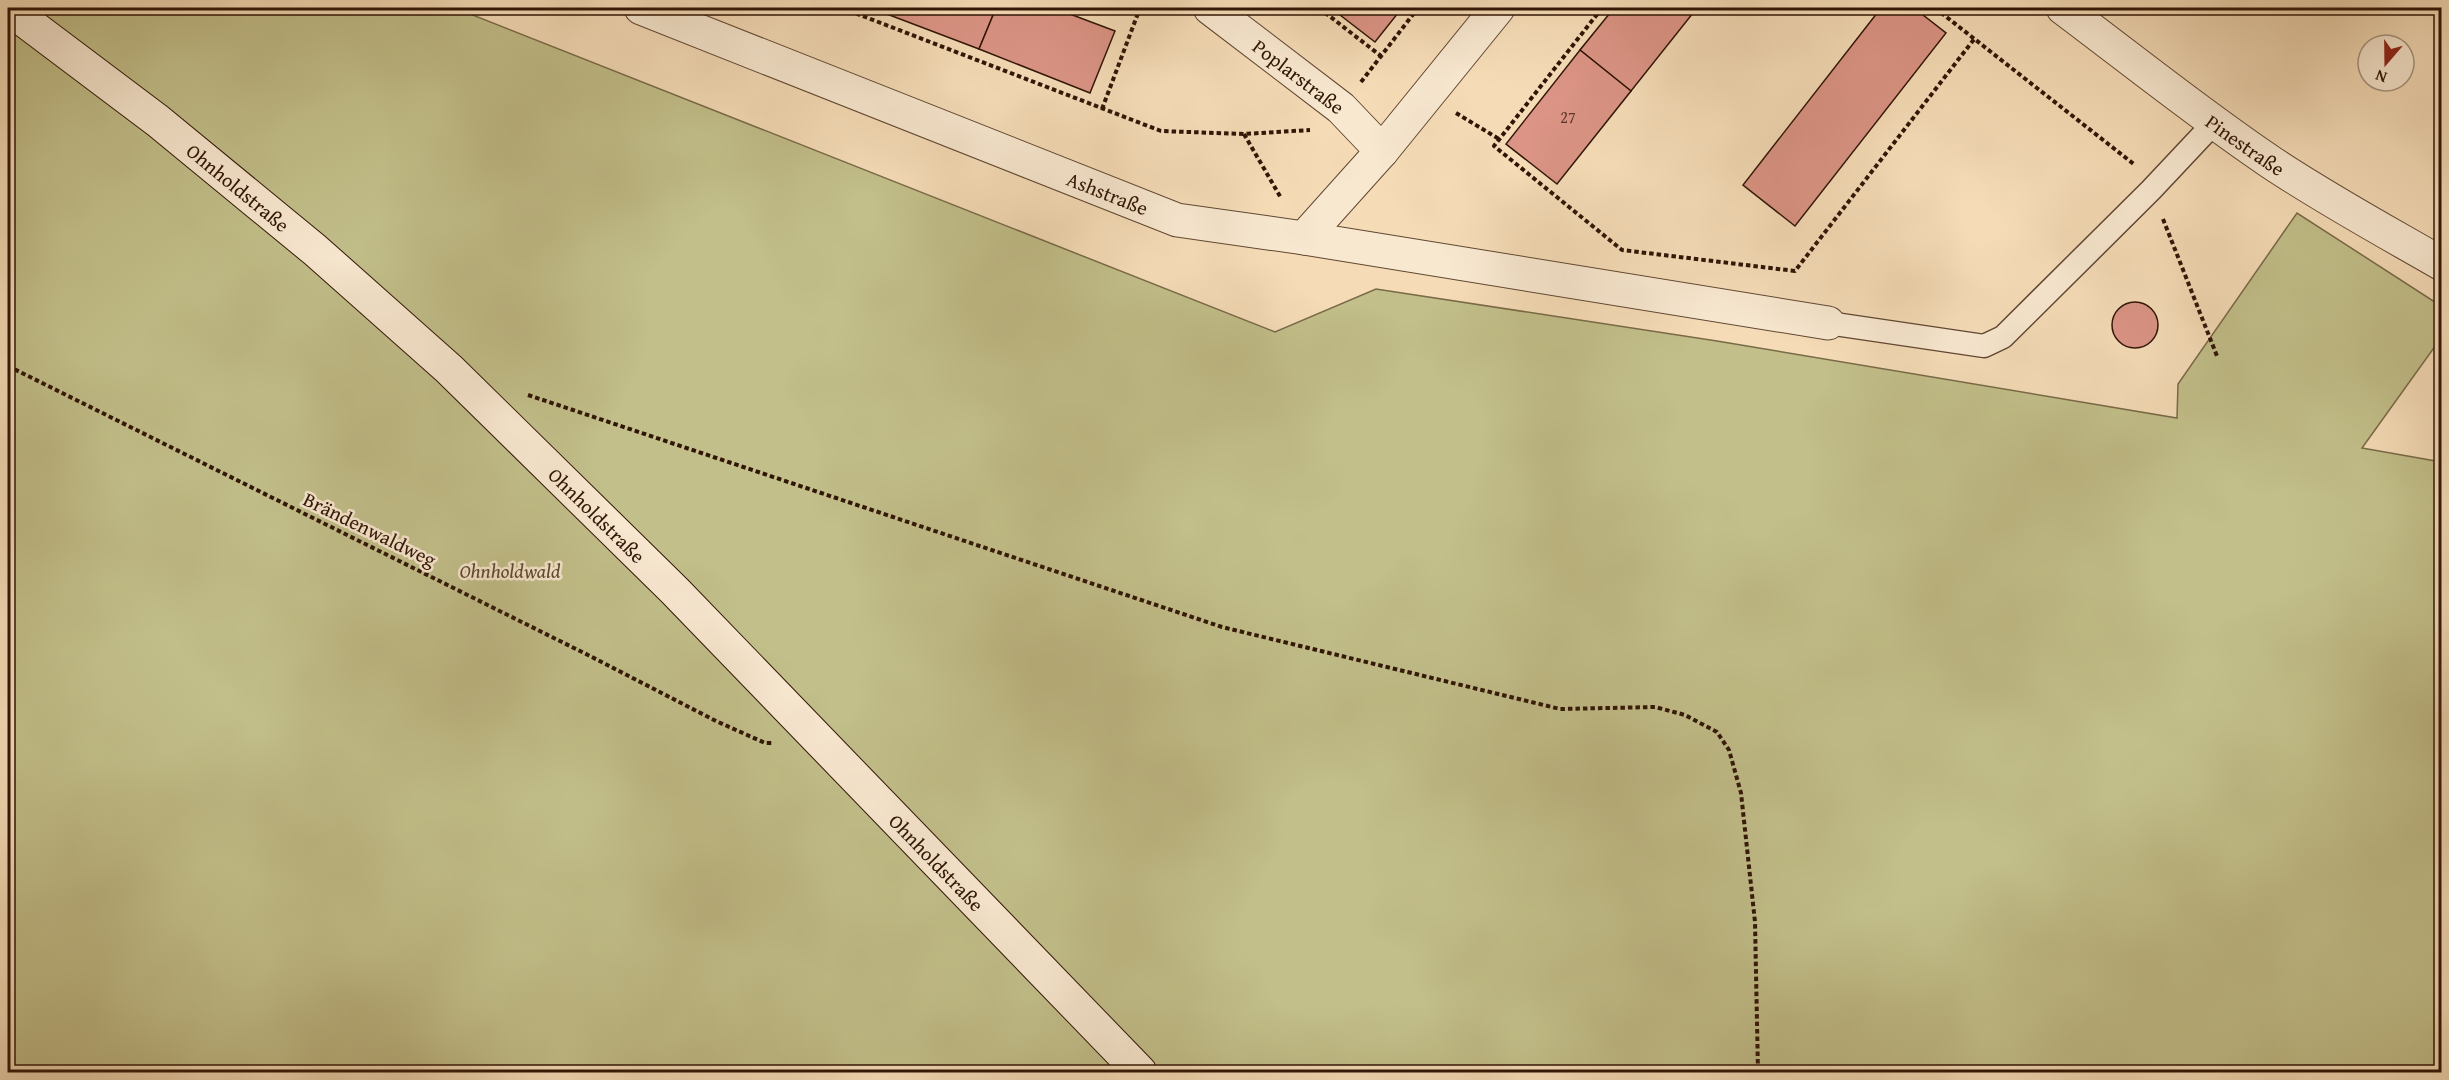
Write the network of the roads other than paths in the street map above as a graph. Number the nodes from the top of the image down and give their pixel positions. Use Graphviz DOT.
graph roads {
  1 [pos="8,8"];
  2 [pos="641,8"];
  3 [pos="1210,8"];
  4 [pos="1498,8"];
  5 [pos="2063,8"];
  6 [pos="2214,123"];
  7 [pos="1382,151"];
  8 [pos="1304,238"];
  9 [pos="2442,264"];
  10 [pos="1828,323"];
  11 [pos="1140,1072"];
  1 -- 11 [label="street, Ohnholdstraße"];
  2 -- 8 [label="street, Ashstraße"];
  3 -- 7 [label="street, Poplarstraße"];
  4 -- 7 [label="street"];
  5 -- 6 [label="street, Pinestraße"];
  6 -- 9 [label="street, Pinestraße"];
  6 -- 10 [label="lane"];
  7 -- 8 [label="street"];
  8 -- 10 [label="street, Ashstraße"];
}
